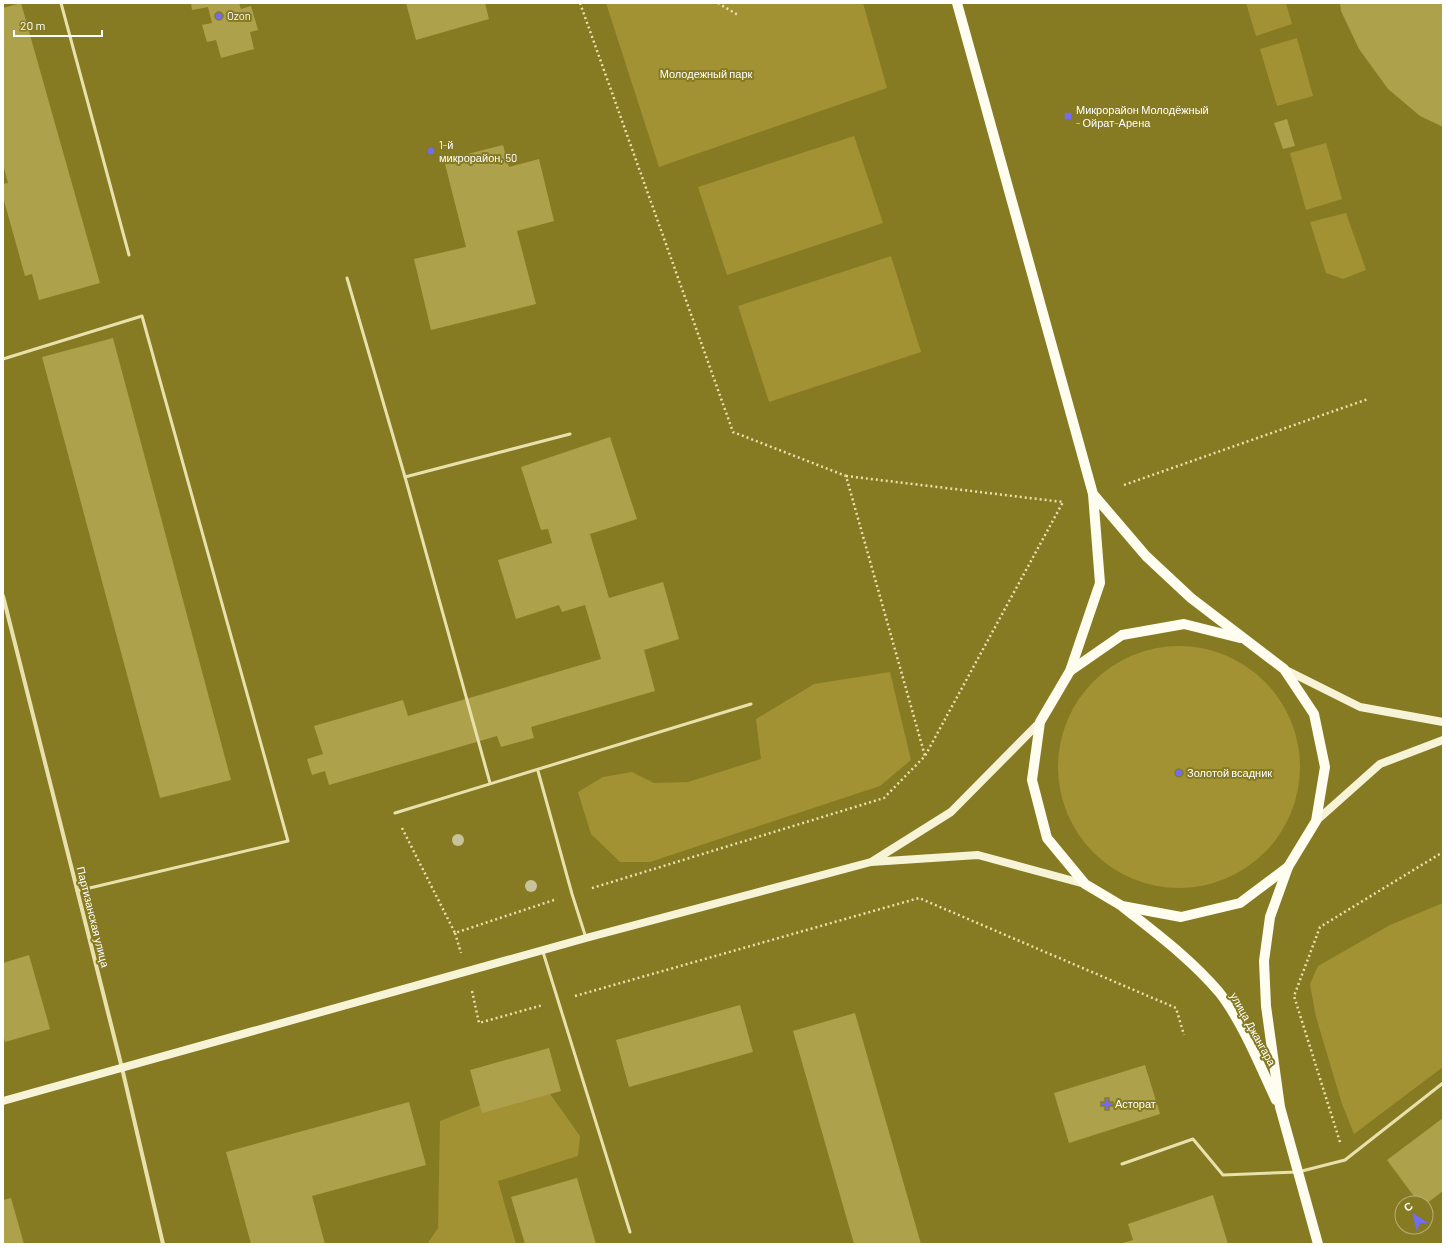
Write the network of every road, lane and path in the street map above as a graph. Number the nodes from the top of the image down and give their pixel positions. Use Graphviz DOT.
graph roads {
  1 [pos="61,3"];
  2 [pos="580,3"];
  3 [pos="718,3"];
  4 [pos="956,3"];
  5 [pos="738,15"];
  6 [pos="129,255"];
  7 [pos="347,278"];
  8 [pos="3,359"];
  9 [pos="1368,399"];
  10 [pos="570,434"];
  11 [pos="846,476"];
  12 [pos="406,477"];
  13 [pos="1124,485"];
  14 [pos="1093,494"];
  15 [pos="3,596"];
  16 [pos="1245,640"];
  17 [pos="1284,669"];
  18 [pos="1070,671"];
  19 [pos="751,704"];
  20 [pos="1040,722"];
  21 [pos="1443,722"];
  22 [pos="1443,740"];
  23 [pos="925,756"];
  24 [pos="538,771"];
  25 [pos="490,783"];
  26 [pos="395,813"];
  27 [pos="1316,821"];
  28 [pos="1443,852"];
  29 [pos="871,862"];
  30 [pos="1288,867"];
  31 [pos="1085,884"];
  32 [pos="77,891"];
  33 [pos="572,894"];
  34 [pos="1122,906"];
  35 [pos="586,938"];
  36 [pos="542,950"];
  37 [pos="467,971"];
  38 [pos="558,1001"];
  39 [pos="1184,1035"];
  40 [pos="122,1068"];
  41 [pos="1443,1083"];
  42 [pos="3,1101"];
  43 [pos="1280,1107"];
  44 [pos="1345,1160"];
  45 [pos="1122,1164"];
  46 [pos="1298,1172"];
  47 [pos="630,1232"];
  48 [pos="163,1244"];
  49 [pos="1318,1244"];
  1 -- 6 [label="lane"];
  2 -- 11 [label="path"];
  3 -- 5 [label="path"];
  4 -- 14 [label="main road"];
  7 -- 12 [label="lane"];
  8 -- 32 [label="lane"];
  9 -- 13 [label="path"];
  10 -- 12 [label="lane"];
  11 -- 23 [label="path"];
  11 -- 23 [label="path"];
  12 -- 25 [label="lane"];
  14 -- 16 [label="main road"];
  14 -- 18 [label="main road"];
  15 -- 32 [label="street, Партизанская улица"];
  16 -- 17 [label="main road"];
  16 -- 18 [label="main road"];
  17 -- 21 [label="main road"];
  17 -- 27 [label="main road"];
  18 -- 20 [label="main road"];
  19 -- 24 [label="lane"];
  20 -- 29 [label="main road"];
  20 -- 31 [label="main road"];
  22 -- 27 [label="main road"];
  23 -- 33 [label="path"];
  24 -- 25 [label="lane"];
  24 -- 33 [label="lane"];
  25 -- 26 [label="lane"];
  26 -- 33 [label="path"];
  27 -- 30 [label="main road"];
  28 -- 44 [label="path"];
  29 -- 31 [label="main road"];
  29 -- 35 [label="main road"];
  30 -- 34 [label="main road"];
  30 -- 43 [label="main road, улица Джангара"];
  31 -- 34 [label="main road"];
  32 -- 40 [label="street, Партизанская улица"];
  33 -- 35 [label="lane"];
  34 -- 43 [label="main road, улица Джангара"];
  35 -- 36 [label="main road"];
  36 -- 37 [label="main road"];
  36 -- 38 [label="lane"];
  37 -- 38 [label="path"];
  37 -- 40 [label="main road"];
  38 -- 39 [label="path"];
  38 -- 47 [label="lane"];
  40 -- 42 [label="main road"];
  40 -- 48 [label="street, Партизанская улица"];
  41 -- 44 [label="lane"];
  43 -- 46 [label="main road, улица Джангара"];
  44 -- 46 [label="lane"];
  45 -- 46 [label="lane"];
  46 -- 49 [label="main road, улица Джангара"];
}
